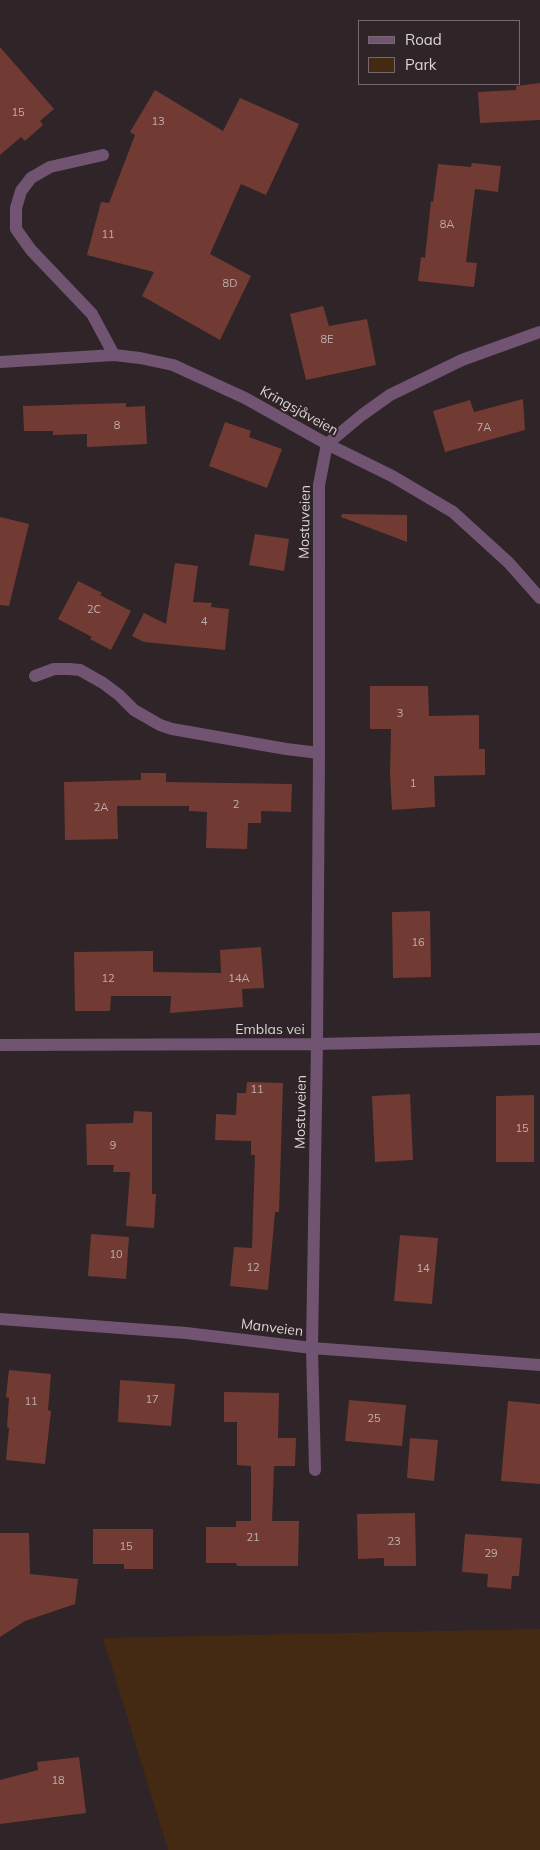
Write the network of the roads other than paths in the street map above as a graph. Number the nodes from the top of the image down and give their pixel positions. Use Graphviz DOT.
graph roads {
  1 [pos="103,154"];
  2 [pos="540,332"];
  3 [pos="114,355"];
  4 [pos="0,362"];
  5 [pos="328,444"];
  6 [pos="540,598"];
  7 [pos="36,676"];
  8 [pos="319,753"];
  9 [pos="540,1039"];
  10 [pos="317,1044"];
  11 [pos="0,1045"];
  12 [pos="0,1320"];
  13 [pos="312,1348"];
  14 [pos="540,1365"];
  15 [pos="315,1470"];
  1 -- 3 [label="street"];
  2 -- 5 [label="street"];
  3 -- 4 [label="street, Kringsjåveien"];
  3 -- 5 [label="street, Kringsjåveien"];
  5 -- 6 [label="street, Kringsjåveien"];
  5 -- 8 [label="street, Mostuveien"];
  7 -- 8 [label="street"];
  8 -- 10 [label="street, Mostuveien"];
  9 -- 10 [label="street, Emblas vei"];
  10 -- 11 [label="street, Emblas vei"];
  10 -- 13 [label="street, Mostuveien"];
  12 -- 13 [label="street, Manveien"];
  13 -- 14 [label="street, Manveien"];
  13 -- 15 [label="street, Mostuveien"];
}
